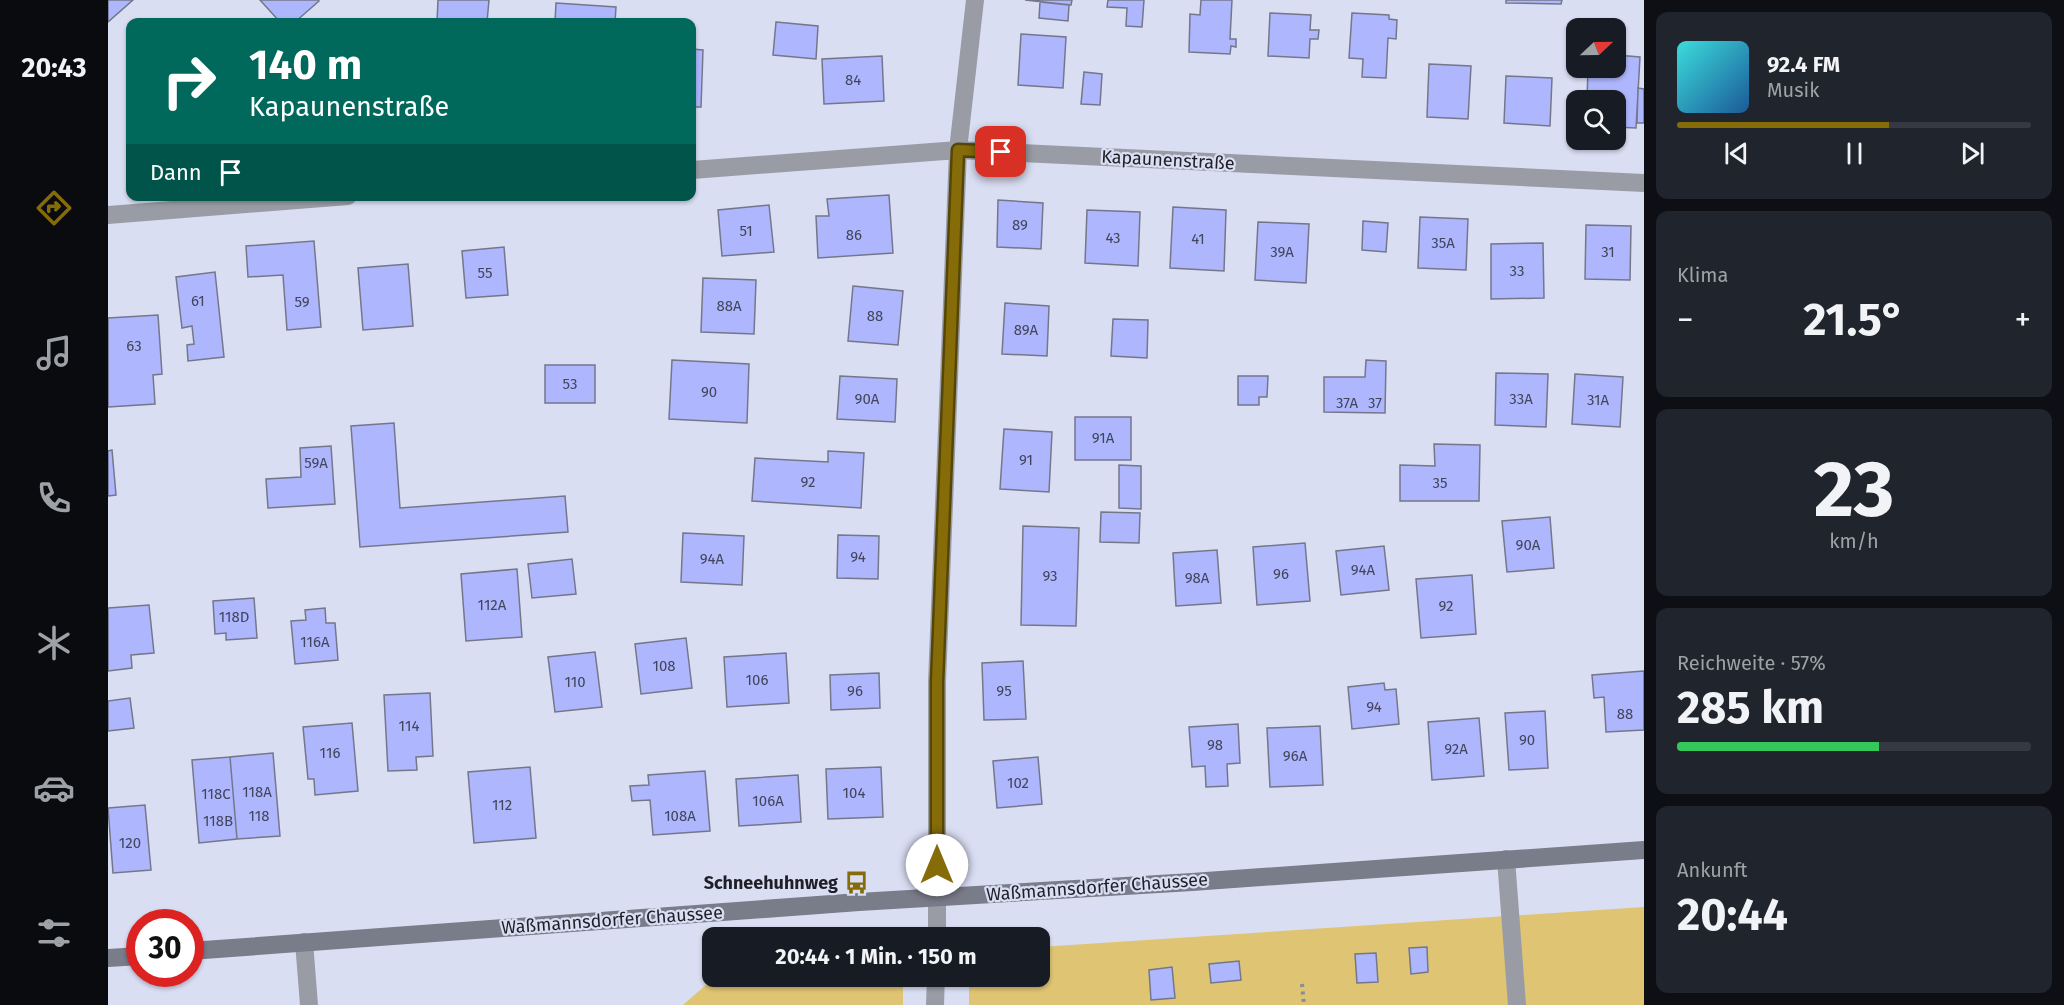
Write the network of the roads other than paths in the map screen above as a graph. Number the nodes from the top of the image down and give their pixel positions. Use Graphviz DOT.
graph roads {
  1 [pos="975,0"];
  2 [pos="958,150"];
  3 [pos="696,170"];
  4 [pos="1644,183"];
  5 [pos="285,201"];
  6 [pos="108,215"];
  7 [pos="1644,850"];
  8 [pos="1506,859"];
  9 [pos="938,897"];
  10 [pos="937,927"];
  11 [pos="304,942"];
  12 [pos="204,950"];
  13 [pos="126,957"];
  14 [pos="108,958"];
  15 [pos="936,987"];
  16 [pos="309,1005"];
  17 [pos="935,1005"];
  18 [pos="1517,1005"];
  1 -- 2 [label="street"];
  2 -- 3 [label="street, Kapaunenstraße"];
  2 -- 4 [label="street, Kapaunenstraße"];
  2 -- 9 [label="street"];
  5 -- 6 [label="street"];
  7 -- 8 [label="street, Waßmannsdorfer Chaussee"];
  8 -- 9 [label="street, Waßmannsdorfer Chaussee"];
  8 -- 18 [label="street"];
  9 -- 10 [label="street"];
  9 -- 11 [label="street, Waßmannsdorfer Chaussee"];
  11 -- 12 [label="street, Waßmannsdorfer Chaussee"];
  11 -- 16 [label="street"];
  13 -- 14 [label="street"];
  15 -- 17 [label="street"];
}
